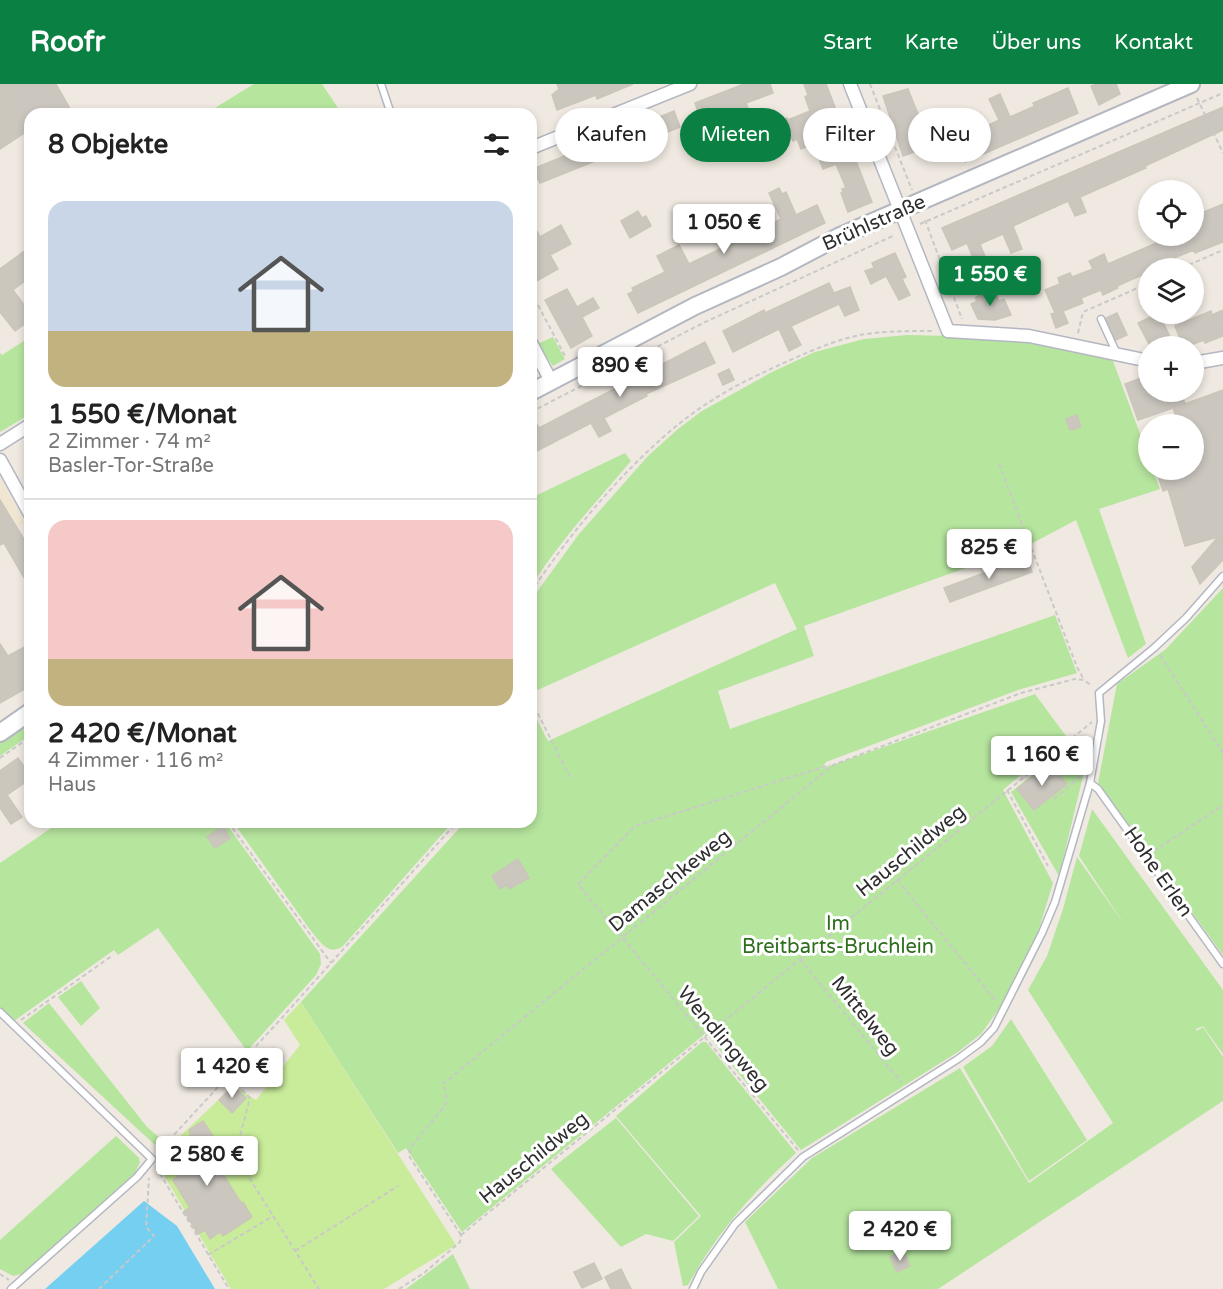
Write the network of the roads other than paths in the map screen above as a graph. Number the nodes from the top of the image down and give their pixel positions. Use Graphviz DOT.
graph roads {
  1 [pos="381,84"];
  2 [pos="690,84"];
  3 [pos="850,84"];
  4 [pos="1180,86"];
  5 [pos="390,108"];
  6 [pos="537,146"];
  7 [pos="899,210"];
  8 [pos="1101,319"];
  9 [pos="1117,354"];
  10 [pos="537,355"];
  11 [pos="1223,358"];
  12 [pos="1138,359"];
  13 [pos="1204,361"];
  14 [pos="551,381"];
  15 [pos="537,389"];
  16 [pos="24,429"];
  17 [pos="0,444"];
  18 [pos="0,460"];
  19 [pos="24,503"];
  20 [pos="1223,576"];
  21 [pos="24,716"];
  22 [pos="0,733"];
  23 [pos="1090,783"];
  24 [pos="1223,964"];
  25 [pos="0,1012"];
  26 [pos="11,1289"];
  27 [pos="693,1289"];
  1 -- 5 [label="lane"];
  2 -- 6 [label="street"];
  3 -- 7 [label="street"];
  4 -- 7 [label="street, Brühlstraße"];
  7 -- 9 [label="street"];
  7 -- 14 [label="street, Brühlstraße"];
  8 -- 9 [label="lane"];
  9 -- 12 [label="street"];
  10 -- 14 [label="street"];
  11 -- 13 [label="street"];
  14 -- 15 [label="street, Brühlstraße"];
  16 -- 17 [label="street"];
  18 -- 19 [label="street"];
  20 -- 23 [label="lane"];
  21 -- 22 [label="street"];
  23 -- 24 [label="lane, Hohe Erlen"];
  23 -- 27 [label="lane"];
  25 -- 26 [label="lane"];
}
